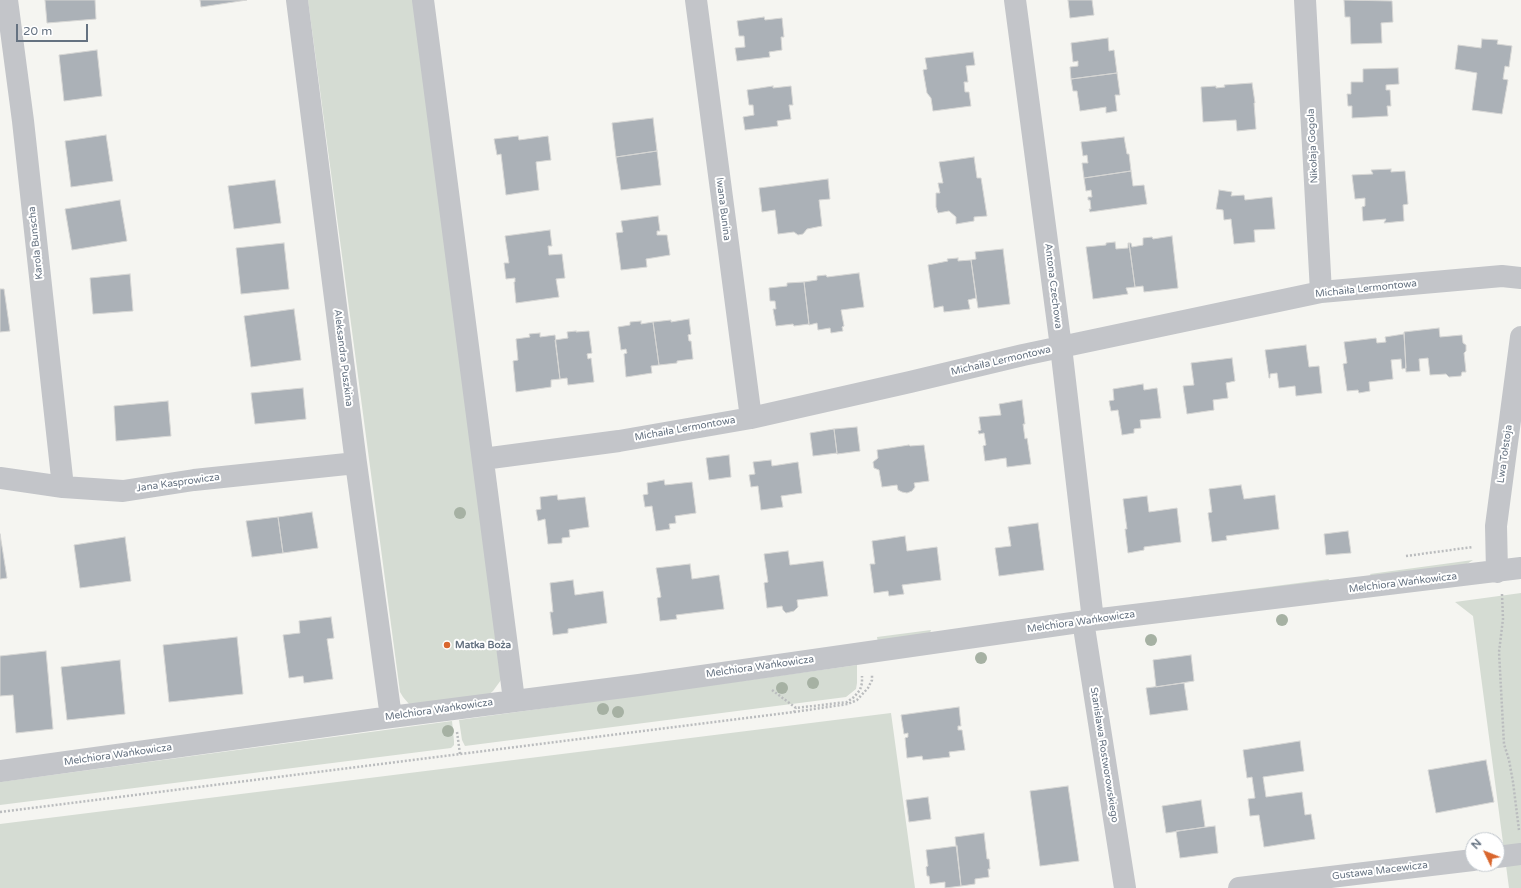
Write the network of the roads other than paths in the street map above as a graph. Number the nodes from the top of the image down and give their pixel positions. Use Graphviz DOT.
graph roads {
  1 [pos="7,0"];
  2 [pos="297,0"];
  3 [pos="423,0"];
  4 [pos="696,0"];
  5 [pos="1015,0"];
  6 [pos="1305,0"];
  7 [pos="1521,278"];
  8 [pos="1322,292"];
  9 [pos="1521,337"];
  10 [pos="1061,347"];
  11 [pos="751,418"];
  12 [pos="483,459"];
  13 [pos="356,463"];
  14 [pos="0,478"];
  15 [pos="63,487"];
  16 [pos="1506,570"];
  17 [pos="1088,620"];
  18 [pos="514,700"];
  19 [pos="391,717"];
  20 [pos="0,771"];
  21 [pos="1521,854"];
  22 [pos="1505,856"];
  23 [pos="1465,861"];
  24 [pos="1125,888"];
  25 [pos="1239,888"];
  1 -- 15 [label="street, Karola Bunscha"];
  2 -- 13 [label="street, Aleksandra Puszkina"];
  3 -- 12 [label="street"];
  4 -- 11 [label="street, Iwana Bunina"];
  5 -- 10 [label="street, Antona Czechowa"];
  6 -- 8 [label="street, Nikołaja Gogola"];
  7 -- 8 [label="street, Michaiła Lermontowa"];
  8 -- 10 [label="street, Michaiła Lermontowa"];
  9 -- 16 [label="street, Lwa Tołstoja"];
  10 -- 11 [label="street, Michaiła Lermontowa"];
  10 -- 17 [label="street, Antona Czechowa"];
  11 -- 12 [label="street, Michaiła Lermontowa"];
  12 -- 18 [label="street"];
  13 -- 15 [label="street, Jana Kasprowicza"];
  13 -- 19 [label="street, Aleksandra Puszkina"];
  14 -- 15 [label="street, Jana Kasprowicza"];
  16 -- 17 [label="street, Melchiora Wańkowicza"];
  17 -- 18 [label="street, Melchiora Wańkowicza"];
  17 -- 24 [label="street, Stanisława Rostworowskiego"];
  18 -- 19 [label="street, Melchiora Wańkowicza"];
  19 -- 20 [label="street, Melchiora Wańkowicza"];
  21 -- 22 [label="street"];
  23 -- 25 [label="street, Gustawa Macewicza"];
}
